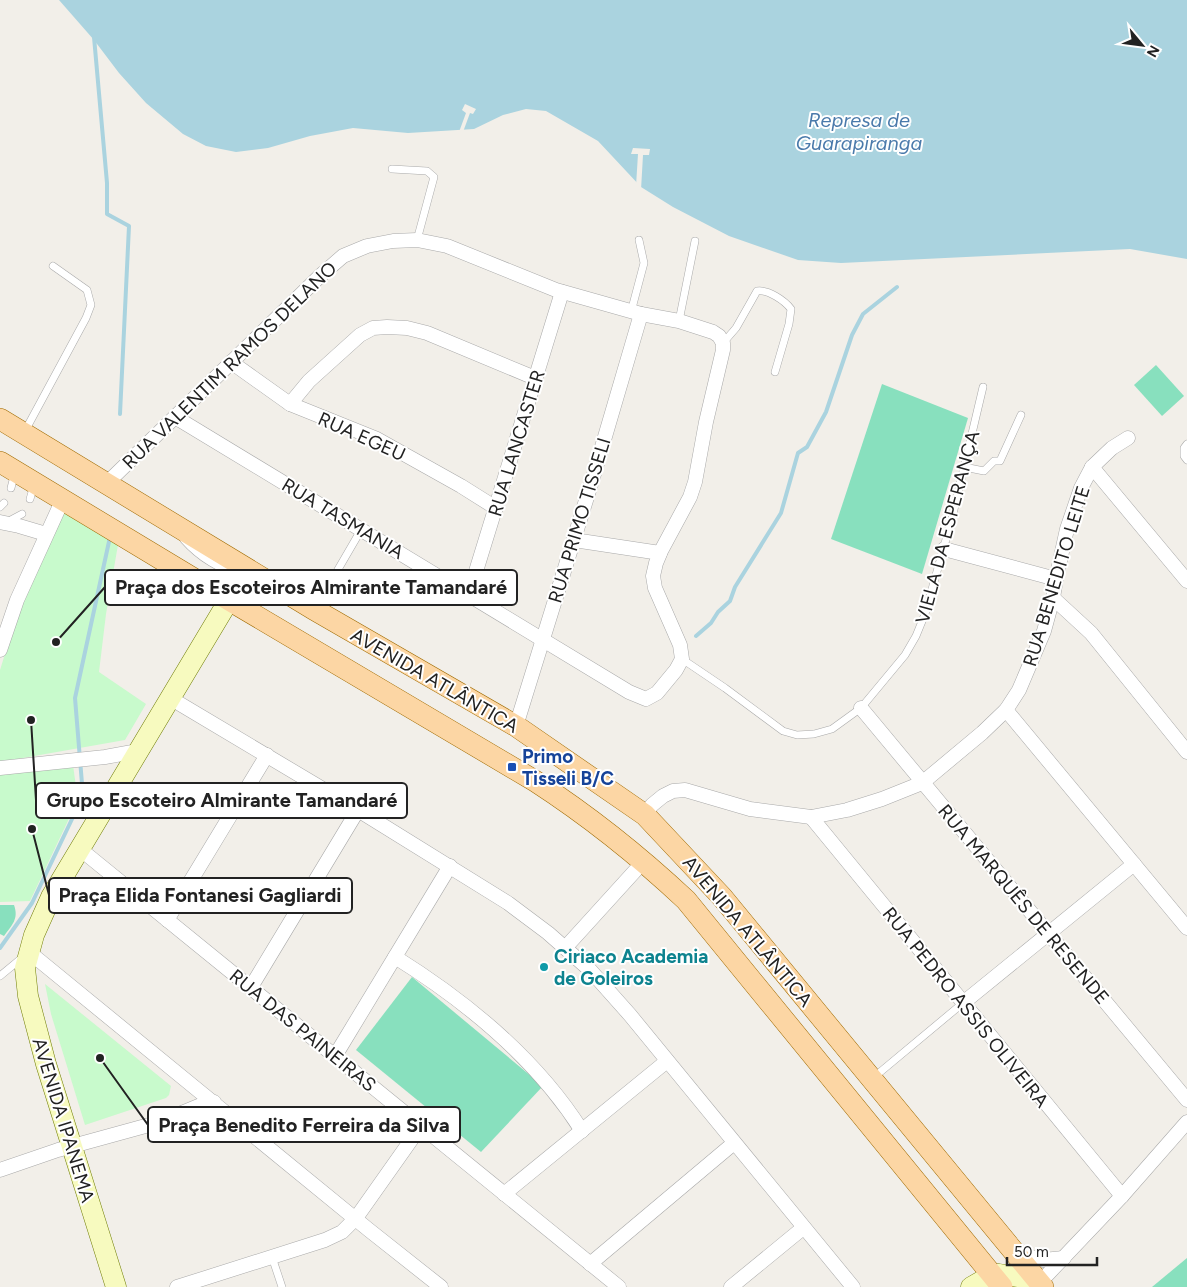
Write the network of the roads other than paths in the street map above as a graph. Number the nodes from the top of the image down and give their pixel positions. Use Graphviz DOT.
graph roads {
  1 [pos="392,169"];
  2 [pos="417,240"];
  3 [pos="640,240"];
  4 [pos="695,241"];
  5 [pos="53,266"];
  6 [pos="562,292"];
  7 [pos="636,313"];
  8 [pos="679,322"];
  9 [pos="724,344"];
  10 [pos="231,362"];
  11 [pos="775,372"];
  12 [pos="535,378"];
  13 [pos="983,386"];
  14 [pos="290,404"];
  15 [pos="1021,415"];
  16 [pos="175,417"];
  17 [pos="0,419"];
  18 [pos="24,433"];
  19 [pos="1128,438"];
  20 [pos="1187,444"];
  21 [pos="1187,460"];
  22 [pos="964,466"];
  23 [pos="1092,467"];
  24 [pos="16,479"];
  25 [pos="107,483"];
  26 [pos="63,499"];
  27 [pos="496,508"];
  28 [pos="22,514"];
  29 [pos="2,523"];
  30 [pos="362,529"];
  31 [pos="46,534"];
  32 [pos="574,540"];
  33 [pos="944,549"];
  34 [pos="660,553"];
  35 [pos="1056,579"];
  36 [pos="267,581"];
  37 [pos="1187,581"];
  38 [pos="470,594"];
  39 [pos="1053,598"];
  40 [pos="229,600"];
  41 [pos="315,610"];
  42 [pos="543,639"];
  43 [pos="1,645"];
  44 [pos="682,660"];
  45 [pos="170,698"];
  46 [pos="861,708"];
  47 [pos="1006,710"];
  48 [pos="516,726"];
  49 [pos="138,751"];
  50 [pos="1187,752"];
  51 [pos="267,755"];
  52 [pos="0,768"];
  53 [pos="922,783"];
  54 [pos="358,810"];
  55 [pos="645,815"];
  56 [pos="811,817"];
  57 [pos="80,849"];
  58 [pos="644,861"];
  59 [pos="1134,864"];
  60 [pos="450,866"];
  61 [pos="167,920"];
  62 [pos="1187,928"];
  63 [pos="1049,934"];
  64 [pos="565,948"];
  65 [pos="30,952"];
  66 [pos="394,957"];
  67 [pos="0,976"];
  68 [pos="251,987"];
  69 [pos="963,1003"];
  70 [pos="335,1056"];
  71 [pos="667,1061"];
  72 [pos="871,1079"];
  73 [pos="1187,1100"];
  74 [pos="214,1102"];
  75 [pos="1187,1122"];
  76 [pos="421,1126"];
  77 [pos="582,1131"];
  78 [pos="734,1143"];
  79 [pos="72,1146"];
  80 [pos="0,1170"];
  81 [pos="504,1194"];
  82 [pos="1122,1196"];
  83 [pos="356,1218"];
  84 [pos="804,1228"];
  85 [pos="1015,1253"];
  86 [pos="272,1257"];
  87 [pos="1064,1258"];
  88 [pos="590,1264"];
  89 [pos="997,1281"];
  90 [pos="1040,1284"];
  91 [pos="116,1287"];
  92 [pos="177,1287"];
  93 [pos="282,1287"];
  94 [pos="441,1287"];
  95 [pos="619,1287"];
  96 [pos="731,1287"];
  97 [pos="853,1287"];
  98 [pos="971,1287"];
  1 -- 2 [label="lane"];
  2 -- 6 [label="street, RUA VALENTIM RAMOS DELANO"];
  2 -- 10 [label="street, RUA VALENTIM RAMOS DELANO"];
  3 -- 7 [label="lane"];
  4 -- 8 [label="lane"];
  5 -- 18 [label="lane"];
  6 -- 7 [label="street, RUA VALENTIM RAMOS DELANO"];
  6 -- 12 [label="street, RUA LANCASTER"];
  7 -- 8 [label="street, RUA VALENTIM RAMOS DELANO"];
  7 -- 32 [label="street, RUA PRIMO TISSELI"];
  8 -- 9 [label="street, RUA VALENTIM RAMOS DELANO"];
  9 -- 11 [label="lane"];
  9 -- 34 [label="street"];
  10 -- 14 [label="street, RUA EGEU"];
  10 -- 16 [label="street, RUA VALENTIM RAMOS DELANO"];
  12 -- 14 [label="street"];
  12 -- 27 [label="street, RUA LANCASTER"];
  13 -- 22 [label="lane, VIELA DA ESPERANÇA"];
  14 -- 27 [label="street, RUA EGEU"];
  15 -- 22 [label="lane"];
  16 -- 25 [label="street, RUA VALENTIM RAMOS DELANO"];
  16 -- 30 [label="street, RUA TASMANIA"];
  17 -- 18 [label="main road, AVENIDA ATLÂNTICA"];
  18 -- 25 [label="main road, AVENIDA ATLÂNTICA"];
  19 -- 23 [label="street, RUA BENEDITO LEITE"];
  20 -- 21 [label="lane"];
  22 -- 33 [label="lane, VIELA DA ESPERANÇA"];
  23 -- 35 [label="street, RUA BENEDITO LEITE"];
  23 -- 37 [label="street"];
  24 -- 26 [label="main road, AVENIDA ATLÂNTICA"];
  25 -- 36 [label="main road, AVENIDA ATLÂNTICA"];
  26 -- 31 [label="street"];
  26 -- 40 [label="main road, AVENIDA ATLÂNTICA"];
  27 -- 38 [label="street, RUA LANCASTER"];
  28 -- 29 [label="lane"];
  29 -- 31 [label="street"];
  30 -- 38 [label="street, RUA TASMANIA"];
  30 -- 41 [label="lane"];
  31 -- 43 [label="street"];
  32 -- 34 [label="street"];
  32 -- 42 [label="street, RUA PRIMO TISSELI"];
  33 -- 35 [label="street"];
  33 -- 46 [label="lane, VIELA DA ESPERANÇA"];
  34 -- 44 [label="street"];
  35 -- 39 [label="street, RUA BENEDITO LEITE"];
  36 -- 40 [label="main road"];
  36 -- 41 [label="main road, AVENIDA ATLÂNTICA"];
  38 -- 42 [label="street, RUA TASMANIA"];
  39 -- 47 [label="street, RUA BENEDITO LEITE"];
  39 -- 50 [label="street"];
  40 -- 45 [label="street, AVENIDA IPANEMA"];
  40 -- 58 [label="main road, AVENIDA ATLÂNTICA"];
  41 -- 48 [label="main road, AVENIDA ATLÂNTICA"];
  42 -- 44 [label="street, RUA TASMANIA"];
  42 -- 48 [label="street, RUA PRIMO TISSELI"];
  44 -- 46 [label="lane, VIELA DA ESPERANÇA"];
  45 -- 49 [label="street, AVENIDA IPANEMA"];
  45 -- 51 [label="street"];
  46 -- 53 [label="street, RUA MARQUÊS DE RESENDE"];
  47 -- 53 [label="street, RUA BENEDITO LEITE"];
  47 -- 59 [label="street"];
  48 -- 55 [label="main road, AVENIDA ATLÂNTICA"];
  49 -- 52 [label="street"];
  49 -- 57 [label="street, AVENIDA IPANEMA"];
  51 -- 54 [label="street"];
  51 -- 61 [label="street"];
  53 -- 56 [label="street, RUA BENEDITO LEITE"];
  53 -- 63 [label="street, RUA MARQUÊS DE RESENDE"];
  54 -- 60 [label="street"];
  54 -- 68 [label="street"];
  55 -- 56 [label="street, RUA BENEDITO LEITE"];
  55 -- 72 [label="main road, AVENIDA ATLÂNTICA"];
  56 -- 69 [label="street, RUA PEDRO ASSIS OLIVEIRA"];
  57 -- 61 [label="street, RUA DAS PAINEIRAS"];
  57 -- 65 [label="street, AVENIDA IPANEMA"];
  58 -- 64 [label="street"];
  58 -- 89 [label="main road, AVENIDA ATLÂNTICA"];
  59 -- 62 [label="street"];
  59 -- 63 [label="street"];
  60 -- 64 [label="street"];
  60 -- 66 [label="street"];
  61 -- 68 [label="street, RUA DAS PAINEIRAS"];
  63 -- 69 [label="street"];
  63 -- 73 [label="street, RUA MARQUÊS DE RESENDE"];
  64 -- 71 [label="street"];
  65 -- 67 [label="lane"];
  65 -- 74 [label="street"];
  65 -- 79 [label="street, AVENIDA IPANEMA"];
  66 -- 70 [label="street"];
  66 -- 77 [label="street"];
  68 -- 70 [label="street, RUA DAS PAINEIRAS"];
  69 -- 72 [label="lane"];
  69 -- 82 [label="street, RUA PEDRO ASSIS OLIVEIRA"];
  70 -- 76 [label="street, RUA DAS PAINEIRAS"];
  71 -- 77 [label="street"];
  71 -- 78 [label="street"];
  72 -- 85 [label="main road, AVENIDA ATLÂNTICA"];
  74 -- 79 [label="street"];
  74 -- 83 [label="street"];
  75 -- 82 [label="street"];
  76 -- 81 [label="street, RUA DAS PAINEIRAS"];
  76 -- 83 [label="street"];
  77 -- 81 [label="street"];
  78 -- 84 [label="street"];
  78 -- 88 [label="street"];
  79 -- 80 [label="street"];
  79 -- 91 [label="street, AVENIDA IPANEMA"];
  81 -- 88 [label="street, RUA DAS PAINEIRAS"];
  82 -- 87 [label="street"];
  83 -- 86 [label="street"];
  83 -- 94 [label="street"];
  84 -- 96 [label="street"];
  84 -- 97 [label="street"];
  85 -- 87 [label="street"];
  85 -- 90 [label="main road, AVENIDA ATLÂNTICA"];
  86 -- 92 [label="street"];
  86 -- 93 [label="lane"];
  87 -- 90 [label="street"];
  88 -- 95 [label="street, RUA DAS PAINEIRAS"];
  89 -- 90 [label="street"];
  89 -- 98 [label="street"];
}
